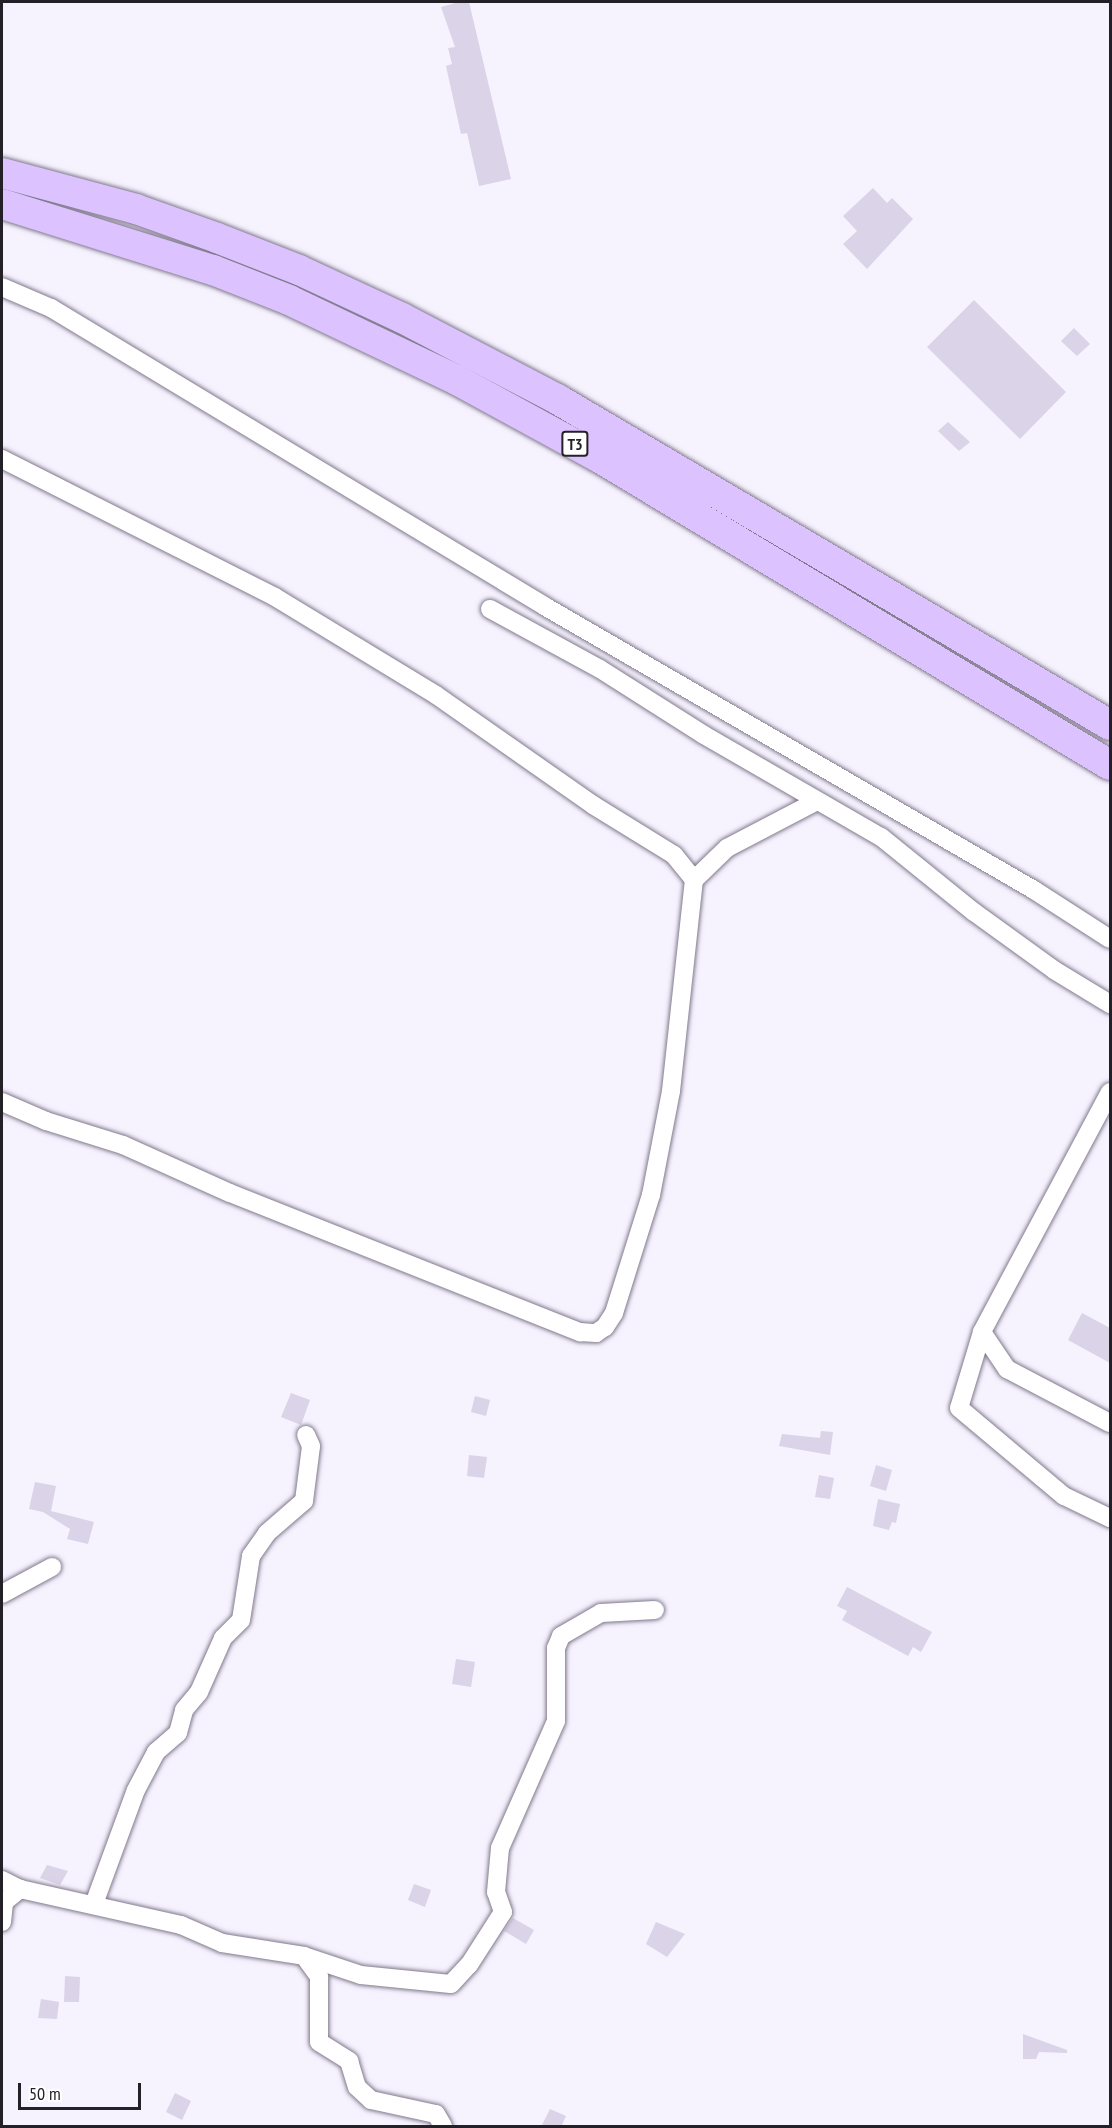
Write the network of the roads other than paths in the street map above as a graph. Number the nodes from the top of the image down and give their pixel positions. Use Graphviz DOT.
graph roads {
  1 [pos="2,173"];
  2 [pos="2,204"];
  3 [pos="2,287"];
  4 [pos="2,459"];
  5 [pos="490,609"];
  6 [pos="1110,725"];
  7 [pos="1110,765"];
  8 [pos="817,801"];
  9 [pos="694,880"];
  10 [pos="1110,939"];
  11 [pos="1110,1004"];
  12 [pos="1110,1092"];
  13 [pos="2,1102"];
  14 [pos="982,1332"];
  15 [pos="1110,1423"];
  16 [pos="306,1435"];
  17 [pos="1110,1518"];
  18 [pos="52,1567"];
  19 [pos="2,1594"];
  20 [pos="655,1610"];
  21 [pos="2,1880"];
  22 [pos="20,1889"];
  23 [pos="94,1904"];
  24 [pos="2,1922"];
  25 [pos="304,1956"];
  26 [pos="443,2127"];
  1 -- 6 [label="highway, T3"];
  2 -- 7 [label="highway, T3"];
  3 -- 10 [label="street"];
  4 -- 9 [label="street"];
  5 -- 8 [label="street"];
  8 -- 9 [label="street"];
  8 -- 11 [label="street"];
  9 -- 13 [label="street"];
  12 -- 14 [label="street"];
  14 -- 15 [label="street"];
  14 -- 17 [label="street"];
  16 -- 23 [label="street"];
  18 -- 19 [label="street"];
  20 -- 25 [label="street"];
  21 -- 22 [label="street"];
  22 -- 23 [label="street"];
  22 -- 24 [label="street"];
  23 -- 25 [label="street"];
  25 -- 26 [label="street"];
}
